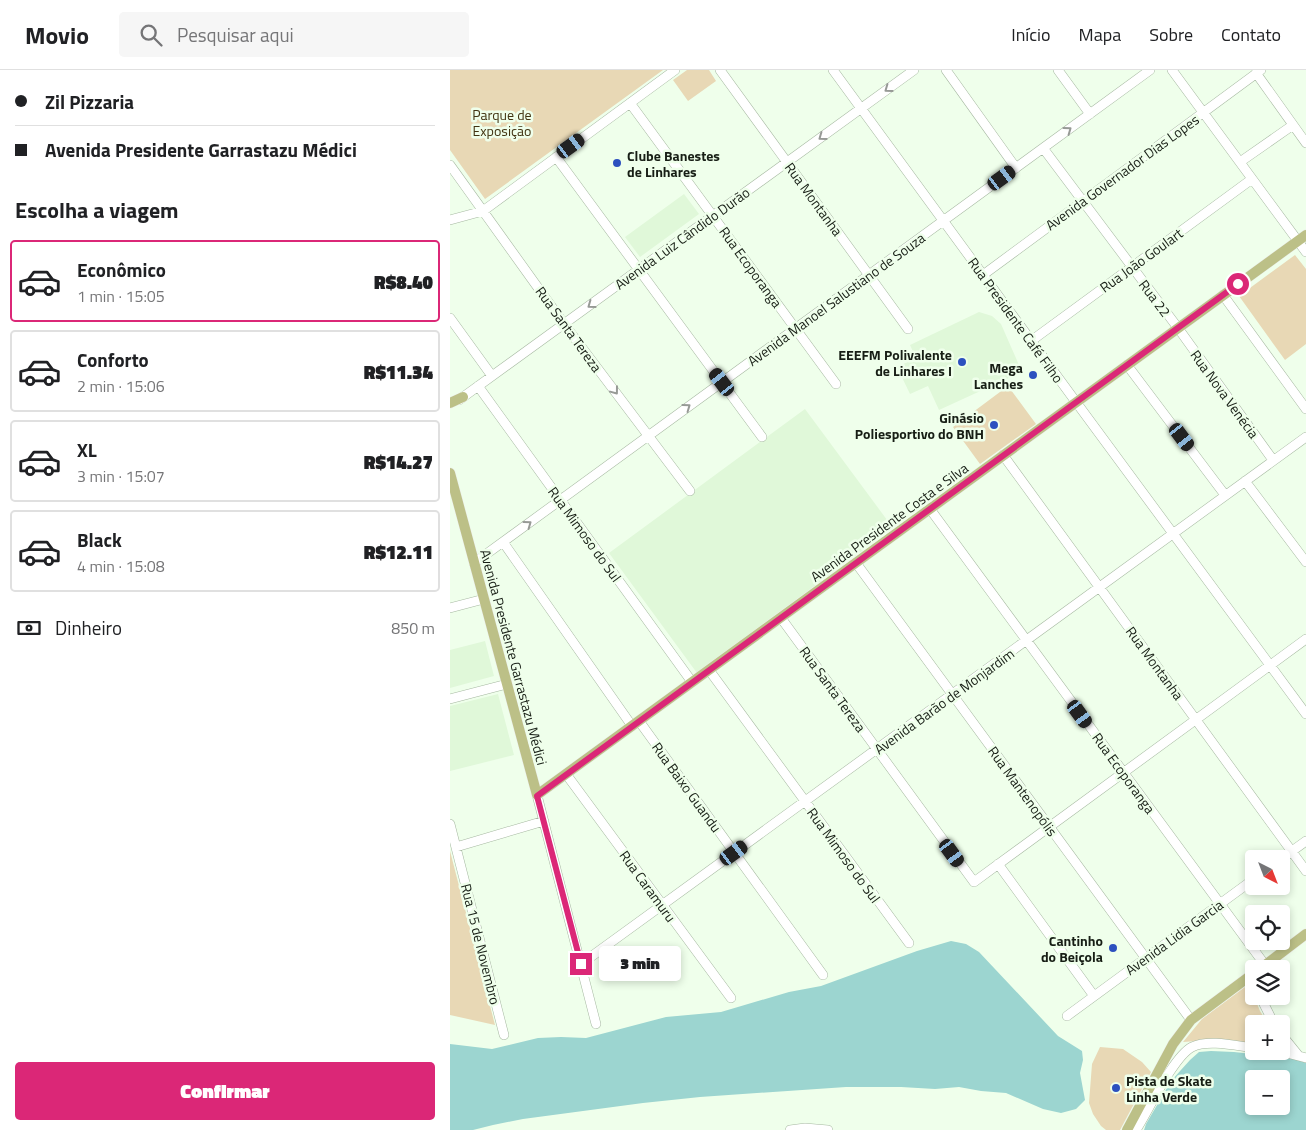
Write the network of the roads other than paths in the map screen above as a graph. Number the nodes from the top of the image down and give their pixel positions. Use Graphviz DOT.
graph roads {
  1 [pos="675,70"];
  2 [pos="720,70"];
  3 [pos="833,70"];
  4 [pos="914,70"];
  5 [pos="946,70"];
  6 [pos="1058,70"];
  7 [pos="1150,70"];
  8 [pos="1172,70"];
  9 [pos="1259,72"];
  10 [pos="630,103"];
  11 [pos="861,109"];
  12 [pos="1203,113"];
  13 [pos="1090,114"];
  14 [pos="1293,124"];
  15 [pos="1306,142"];
  16 [pos="1043,148"];
  17 [pos="556,157"];
  18 [pos="787,162"];
  19 [pos="1240,162"];
  20 [pos="450,165"];
  21 [pos="1016,168"];
  22 [pos="1252,179"];
  23 [pos="1083,201"];
  24 [pos="483,210"];
  25 [pos="714,216"];
  26 [pos="450,220"];
  27 [pos="943,221"];
  28 [pos="1302,238"];
  29 [pos="1306,252"];
  30 [pos="1132,267"];
  31 [pos="639,270"];
  32 [pos="869,275"];
  33 [pos="983,275"];
  34 [pos="1223,295"];
  35 [pos="450,318"];
  36 [pos="564,324"];
  37 [pos="796,328"];
  38 [pos="1178,328"];
  39 [pos="908,329"];
  40 [pos="1031,340"];
  41 [pos="1127,365"];
  42 [pos="492,376"];
  43 [pos="722,382"];
  44 [pos="836,384"];
  45 [pos="478,386"];
  46 [pos="463,397"];
  47 [pos="450,402"];
  48 [pos="1076,402"];
  49 [pos="450,406"];
  50 [pos="1306,409"];
  51 [pos="648,436"];
  52 [pos="762,437"];
  53 [pos="1306,437"];
  54 [pos="1003,455"];
  55 [pos="1273,460"];
  56 [pos="450,473"];
  57 [pos="1245,481"];
  58 [pos="690,491"];
  59 [pos="1225,495"];
  60 [pos="561,500"];
  61 [pos="455,509"];
  62 [pos="930,509"];
  63 [pos="1173,533"];
  64 [pos="503,542"];
  65 [pos="1306,562"];
  66 [pos="474,563"];
  67 [pos="856,563"];
  68 [pos="1099,587"];
  69 [pos="484,599"];
  70 [pos="450,608"];
  71 [pos="781,618"];
  72 [pos="1306,639"];
  73 [pos="1027,640"];
  74 [pos="1270,665"];
  75 [pos="709,670"];
  76 [pos="692,682"];
  77 [pos="507,684"];
  78 [pos="952,694"];
  79 [pos="450,699"];
  80 [pos="1306,714"];
  81 [pos="1196,720"];
  82 [pos="636,724"];
  83 [pos="877,749"];
  84 [pos="1124,772"];
  85 [pos="566,774"];
  86 [pos="537,796"];
  87 [pos="805,801"];
  88 [pos="544,821"];
  89 [pos="450,824"];
  90 [pos="1049,827"];
  91 [pos="1306,841"];
  92 [pos="456,847"];
  93 [pos="1292,851"];
  94 [pos="734,853"];
  95 [pos="998,864"];
  96 [pos="1306,870"];
  97 [pos="1245,886"];
  98 [pos="1220,904"];
  99 [pos="662,905"];
  100 [pos="1306,934"];
  101 [pos="909,943"];
  102 [pos="1146,958"];
  103 [pos="1257,960"];
  104 [pos="1271,960"];
  105 [pos="581,964"];
  106 [pos="823,975"];
  107 [pos="1245,983"];
  108 [pos="1094,996"];
  109 [pos="731,998"];
  110 [pos="1068,1016"];
  111 [pos="1191,1020"];
  112 [pos="596,1024"];
  113 [pos="504,1035"];
  114 [pos="1290,1043"];
  115 [pos="1245,1047"];
  116 [pos="1302,1056"];
  117 [pos="790,1130"];
  118 [pos="828,1130"];
  119 [pos="1127,1130"];
  120 [pos="1136,1130"];
  1 -- 10 [label="street"];
  2 -- 18 [label="street, Rua Montanha"];
  3 -- 11 [label="street, Rua Presidente Café Filho"];
  4 -- 11 [label="street, Avenida Luiz Cândido Durão, one-way"];
  5 -- 21 [label="street"];
  6 -- 13 [label="street"];
  7 -- 13 [label="street, Avenida Manoel Salustiano de Souza"];
  8 -- 12 [label="street"];
  9 -- 12 [label="street, Avenida Governador Dias Lopes"];
  9 -- 14 [label="street"];
  10 -- 17 [label="street"];
  10 -- 25 [label="street, Rua Ecoporanga"];
  11 -- 18 [label="street, Avenida Luiz Cândido Durão, one-way"];
  11 -- 27 [label="street, Rua Presidente Café Filho"];
  12 -- 19 [label="street"];
  12 -- 23 [label="street, Avenida Governador Dias Lopes"];
  16 -- 13 [label="street, Avenida Manoel Salustiano de Souza, one-way"];
  14 -- 15 [label="street"];
  14 -- 19 [label="street"];
  16 -- 21 [label="street, Avenida Manoel Salustiano de Souza"];
  16 -- 23 [label="street, Rua 22"];
  17 -- 24 [label="street"];
  17 -- 31 [label="street"];
  18 -- 25 [label="street, Avenida Luiz Cândido Durão"];
  18 -- 32 [label="street, Rua Montanha"];
  19 -- 22 [label="street"];
  20 -- 24 [label="street, Rua Santa Tereza"];
  21 -- 27 [label="street, Avenida Manoel Salustiano de Souza"];
  22 -- 28 [label="street"];
  22 -- 30 [label="street, Rua João Goulart"];
  23 -- 30 [label="street, Rua 22"];
  23 -- 33 [label="street, Avenida Governador Dias Lopes"];
  24 -- 26 [label="street"];
  24 -- 36 [label="street, Rua Santa Tereza"];
  25 -- 31 [label="street, Avenida Luiz Cândido Durão"];
  25 -- 37 [label="street, Rua Ecoporanga"];
  27 -- 32 [label="street, Avenida Manoel Salustiano de Souza"];
  27 -- 33 [label="street, Rua Presidente Café Filho"];
  28 -- 29 [label="street"];
  28 -- 34 [label="main road, Avenida Presidente Costa e Silva"];
  30 -- 38 [label="street, Rua 22"];
  30 -- 40 [label="street, Rua João Goulart"];
  31 -- 36 [label="street, Avenida Luiz Cândido Durão, one-way"];
  31 -- 43 [label="street"];
  32 -- 37 [label="street, Avenida Manoel Salustiano de Souza"];
  32 -- 39 [label="street, Rua Montanha"];
  33 -- 40 [label="street, Rua Presidente Café Filho"];
  34 -- 38 [label="main road, Avenida Presidente Costa e Silva"];
  34 -- 50 [label="street"];
  35 -- 42 [label="street"];
  36 -- 42 [label="street, Avenida Luiz Cândido Durão"];
  36 -- 51 [label="street, Rua Santa Tereza, one-way"];
  37 -- 43 [label="street, Avenida Manoel Salustiano de Souza"];
  37 -- 44 [label="street, Rua Ecoporanga"];
  38 -- 41 [label="main road, Avenida Presidente Costa e Silva"];
  38 -- 55 [label="street, Rua Nova Venécia"];
  40 -- 48 [label="street, Rua Presidente Café Filho"];
  41 -- 48 [label="main road, Avenida Presidente Costa e Silva"];
  41 -- 59 [label="street"];
  42 -- 45 [label="street, Avenida Luiz Cândido Durão"];
  51 -- 43 [label="street, Avenida Manoel Salustiano de Souza, one-way"];
  43 -- 52 [label="street"];
  45 -- 46 [label="street, Avenida Luiz Cândido Durão"];
  45 -- 60 [label="street, Rua Mimoso do Sul"];
  46 -- 47 [label="main road"];
  46 -- 49 [label="street, Avenida Luiz Cândido Durão"];
  48 -- 54 [label="main road, Avenida Presidente Costa e Silva"];
  48 -- 63 [label="street, Rua Presidente Café Filho"];
  51 -- 58 [label="street, Rua Santa Tereza"];
  51 -- 60 [label="street, Avenida Manoel Salustiano de Souza"];
  53 -- 55 [label="street, Avenida Barão de Monjardim"];
  54 -- 62 [label="main road, Avenida Presidente Costa e Silva"];
  54 -- 68 [label="street, Rua Montanha"];
  55 -- 57 [label="street, Avenida Barão de Monjardim"];
  56 -- 61 [label="main road, Avenida Presidente Garrastazu Médici"];
  57 -- 59 [label="street, Avenida Barão de Monjardim"];
  57 -- 65 [label="street"];
  59 -- 63 [label="street, Avenida Barão de Monjardim"];
  64 -- 60 [label="street, Avenida Manoel Salustiano de Souza, one-way"];
  60 -- 76 [label="street, Rua Mimoso do Sul"];
  61 -- 66 [label="main road, Avenida Presidente Garrastazu Médici"];
  62 -- 67 [label="main road, Avenida Presidente Costa e Silva"];
  62 -- 73 [label="street, Rua Ecoporanga"];
  63 -- 68 [label="street, Avenida Barão de Monjardim"];
  63 -- 74 [label="street, Rua Presidente Café Filho"];
  64 -- 66 [label="street, Avenida Manoel Salustiano de Souza"];
  64 -- 82 [label="street, Rua Baixo Guandu"];
  66 -- 69 [label="main road, Avenida Presidente Garrastazu Médici"];
  67 -- 71 [label="main road, Avenida Presidente Costa e Silva"];
  67 -- 78 [label="street, Rua Mantenopólis"];
  68 -- 73 [label="street, Avenida Barão de Monjardim"];
  68 -- 81 [label="street, Rua Montanha"];
  69 -- 70 [label="street"];
  69 -- 77 [label="main road, Avenida Presidente Garrastazu Médici"];
  71 -- 75 [label="main road, Avenida Presidente Costa e Silva"];
  71 -- 83 [label="street, Rua Santa Tereza"];
  72 -- 74 [label="street"];
  73 -- 78 [label="street, Avenida Barão de Monjardim"];
  73 -- 84 [label="street, Rua Ecoporanga"];
  74 -- 80 [label="street, Rua Presidente Café Filho"];
  74 -- 81 [label="street"];
  75 -- 76 [label="main road, Avenida Presidente Costa e Silva"];
  75 -- 87 [label="street, Rua Mimoso do Sul"];
  76 -- 82 [label="main road, Avenida Presidente Costa e Silva"];
  77 -- 79 [label="street"];
  77 -- 86 [label="main road, Avenida Presidente Garrastazu Médici"];
  78 -- 83 [label="street, Avenida Barão de Monjardim"];
  78 -- 90 [label="street, Rua Mantenopólis"];
  81 -- 84 [label="street"];
  81 -- 93 [label="street, Rua Montanha"];
  82 -- 85 [label="main road, Avenida Presidente Costa e Silva"];
  82 -- 94 [label="street, Rua Baixo Guandu"];
  83 -- 87 [label="street, Avenida Barão de Monjardim"];
  83 -- 95 [label="street, Rua Santa Tereza"];
  84 -- 90 [label="street"];
  84 -- 98 [label="street, Rua Ecoporanga"];
  85 -- 86 [label="main road, Avenida Presidente Costa e Silva"];
  85 -- 99 [label="street, Rua Caramuru"];
  86 -- 88 [label="street, Avenida Presidente Garrastazu Médici"];
  87 -- 94 [label="street, Avenida Barão de Monjardim"];
  87 -- 101 [label="street, Rua Mimoso do Sul"];
  88 -- 92 [label="street"];
  88 -- 105 [label="street, Avenida Presidente Garrastazu Médici"];
  89 -- 92 [label="street, Rua 15 de Novembro"];
  90 -- 95 [label="street"];
  90 -- 102 [label="street, Rua Mantenopólis"];
  91 -- 93 [label="street"];
  92 -- 113 [label="street, Rua 15 de Novembro"];
  93 -- 96 [label="street, Rua Montanha"];
  94 -- 99 [label="street, Avenida Barão de Monjardim"];
  94 -- 106 [label="street, Rua Baixo Guandu"];
  95 -- 108 [label="street"];
  97 -- 98 [label="street, Avenida Lidia Garcia"];
  98 -- 102 [label="street, Avenida Lidia Garcia"];
  98 -- 103 [label="street, Rua Ecoporanga"];
  99 -- 105 [label="street, Avenida Barão de Monjardim"];
  99 -- 109 [label="street, Rua Caramuru"];
  100 -- 104 [label="main road"];
  102 -- 108 [label="street, Avenida Lidia Garcia"];
  102 -- 111 [label="street, Rua Mantenopólis"];
  105 -- 112 [label="street, Avenida Presidente Garrastazu Médici"];
  107 -- 111 [label="main road"];
  108 -- 110 [label="street, Avenida Lidia Garcia"];
  111 -- 119 [label="main road"];
  114 -- 116 [label="street"];
  115 -- 120 [label="street"];
  117 -- 118 [label="street"];
}
